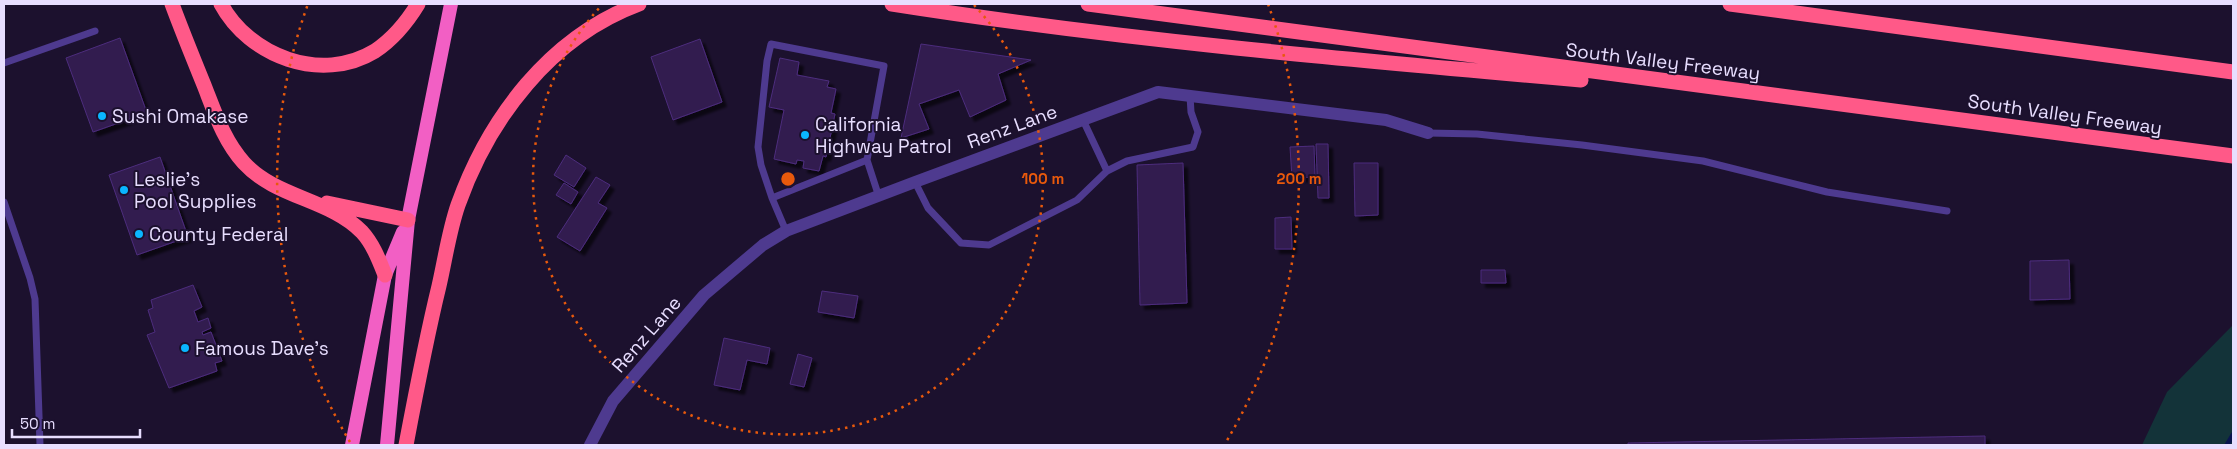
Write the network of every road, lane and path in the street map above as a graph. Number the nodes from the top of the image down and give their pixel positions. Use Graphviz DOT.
graph roads {
  1 [pos="172,4"];
  2 [pos="221,4"];
  3 [pos="418,4"];
  4 [pos="450,4"];
  5 [pos="640,4"];
  6 [pos="892,4"];
  7 [pos="1088,4"];
  8 [pos="1730,4"];
  9 [pos="95,31"];
  10 [pos="4,63"];
  11 [pos="2233,72"];
  12 [pos="1190,96"];
  13 [pos="1807,100"];
  14 [pos="1083,120"];
  15 [pos="1428,133"];
  16 [pos="2233,156"];
  17 [pos="867,160"];
  18 [pos="1107,171"];
  19 [pos="915,182"];
  20 [pos="879,197"];
  21 [pos="772,198"];
  22 [pos="306,199"];
  23 [pos="4,202"];
  24 [pos="1947,211"];
  25 [pos="408,220"];
  26 [pos="786,231"];
  27 [pos="385,275"];
  28 [pos="40,445"];
  29 [pos="352,445"];
  30 [pos="387,445"];
  31 [pos="406,445"];
  32 [pos="590,445"];
  1 -- 22 [label="highway"];
  2 -- 3 [label="highway"];
  4 -- 25 [label="highway"];
  5 -- 31 [label="highway"];
  6 -- 13 [label="highway"];
  7 -- 13 [label="highway, South Valley Freeway"];
  8 -- 11 [label="highway"];
  9 -- 10 [label="lane"];
  12 -- 14 [label="street, Renz Lane"];
  12 -- 15 [label="street, Renz Lane"];
  12 -- 18 [label="lane"];
  13 -- 16 [label="highway, South Valley Freeway"];
  14 -- 18 [label="lane"];
  14 -- 19 [label="street, Renz Lane"];
  15 -- 24 [label="lane"];
  17 -- 20 [label="lane"];
  17 -- 21 [label="lane"];
  17 -- 21 [label="lane"];
  18 -- 19 [label="lane"];
  19 -- 20 [label="street, Renz Lane"];
  20 -- 26 [label="street, Renz Lane"];
  21 -- 26 [label="lane"];
  22 -- 25 [label="highway"];
  22 -- 27 [label="highway"];
  23 -- 28 [label="lane"];
  25 -- 27 [label="highway"];
  25 -- 30 [label="highway"];
  26 -- 32 [label="street, Renz Lane"];
  27 -- 29 [label="highway"];
}
